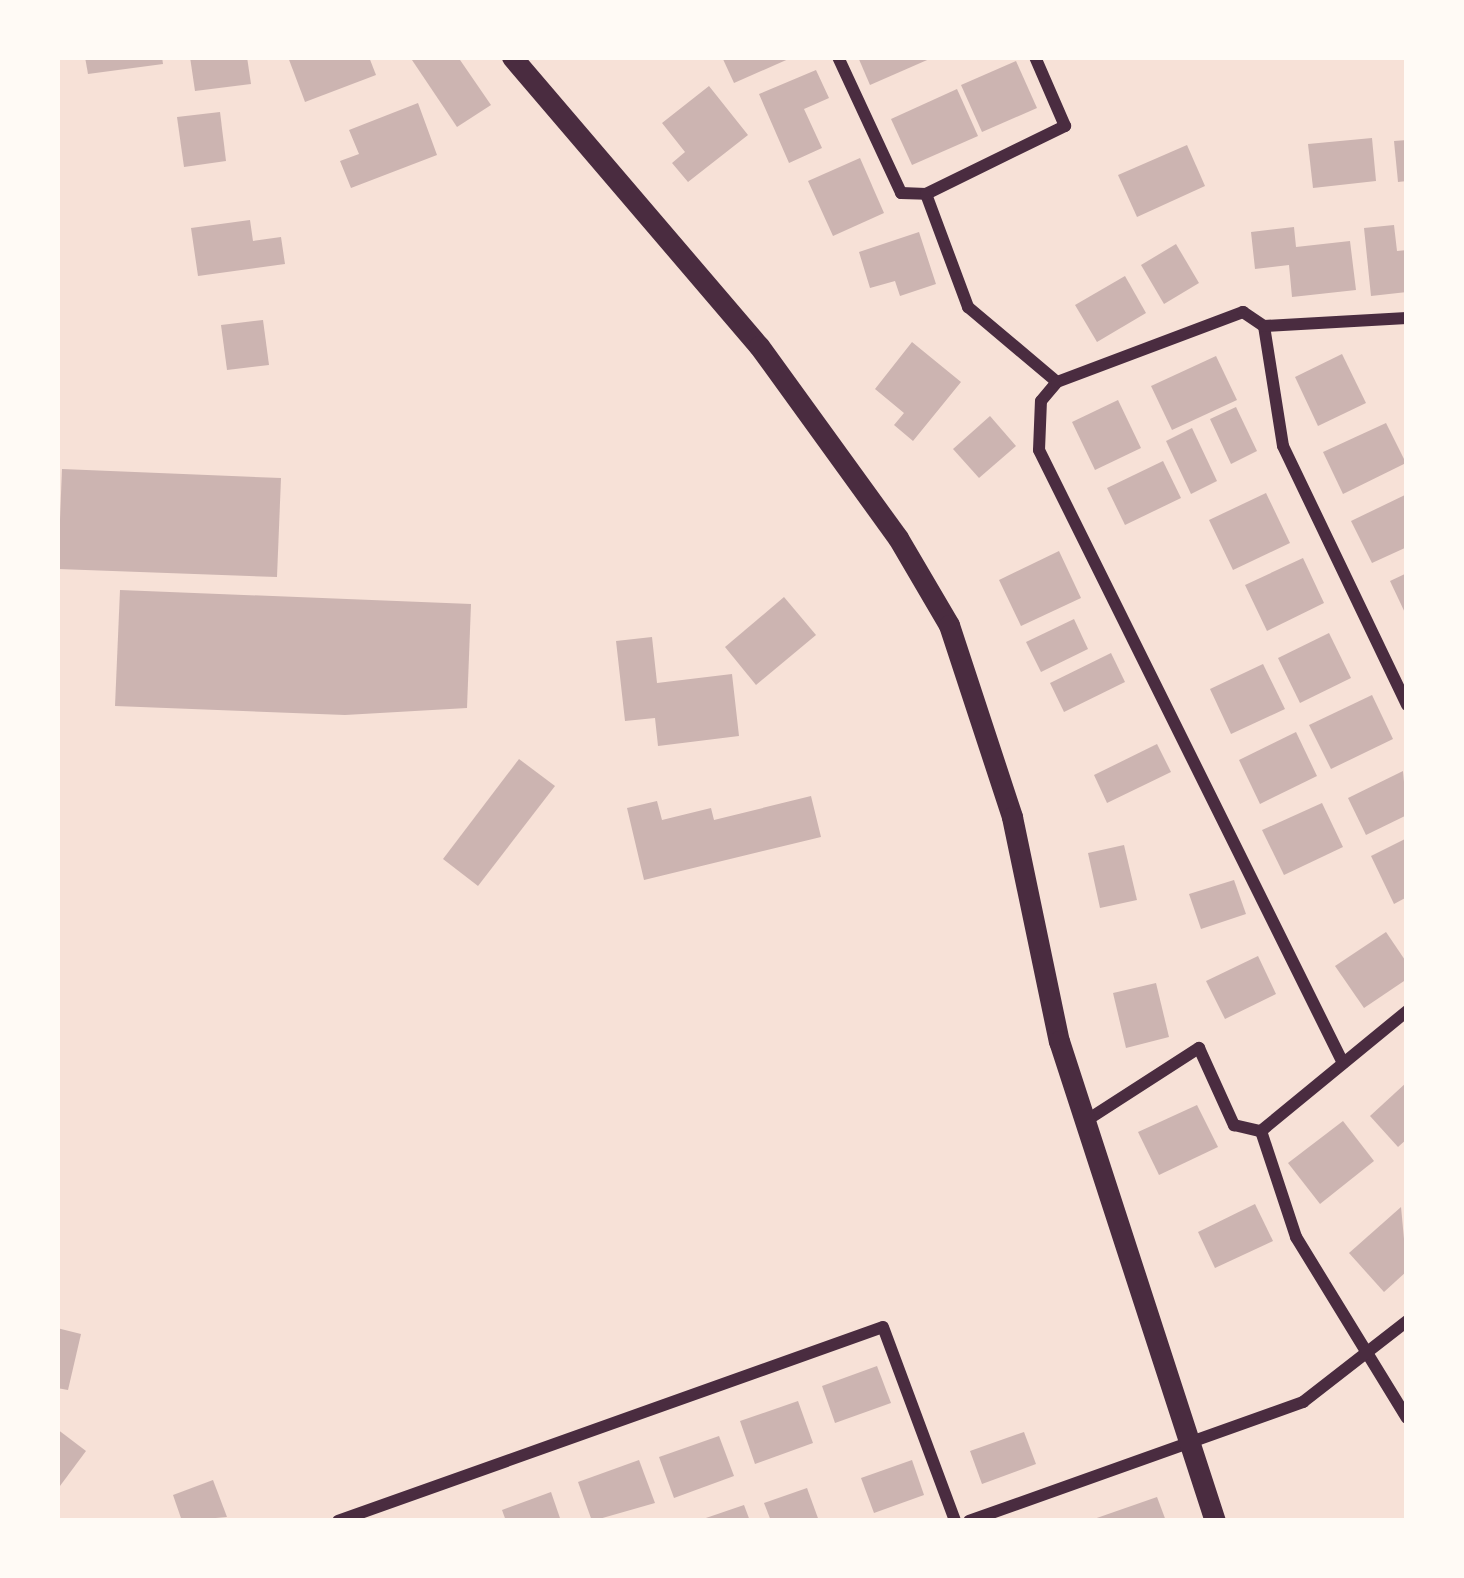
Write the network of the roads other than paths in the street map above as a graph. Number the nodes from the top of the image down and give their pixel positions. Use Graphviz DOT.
graph roads {
  1 [pos="512,57"];
  2 [pos="838,57"];
  3 [pos="1035,57"];
  4 [pos="926,194"];
  5 [pos="1407,318"];
  6 [pos="1264,326"];
  7 [pos="1057,382"];
  8 [pos="1407,705"];
  9 [pos="1407,1010"];
  10 [pos="1343,1063"];
  11 [pos="1084,1122"];
  12 [pos="1261,1131"];
  13 [pos="1407,1321"];
  14 [pos="1369,1354"];
  15 [pos="1407,1418"];
  16 [pos="1190,1447"];
  17 [pos="338,1521"];
  18 [pos="956,1521"];
  19 [pos="969,1521"];
  20 [pos="1215,1521"];
  1 -- 11 [label="street"];
  2 -- 4 [label="street"];
  3 -- 4 [label="street"];
  4 -- 7 [label="street"];
  5 -- 6 [label="street"];
  6 -- 7 [label="street"];
  6 -- 8 [label="street"];
  7 -- 10 [label="street"];
  9 -- 10 [label="street"];
  10 -- 12 [label="street"];
  11 -- 12 [label="street"];
  11 -- 16 [label="street"];
  12 -- 14 [label="street"];
  13 -- 14 [label="street"];
  14 -- 15 [label="street"];
  14 -- 16 [label="street"];
  16 -- 19 [label="street"];
  16 -- 20 [label="street"];
  17 -- 18 [label="street"];
}
